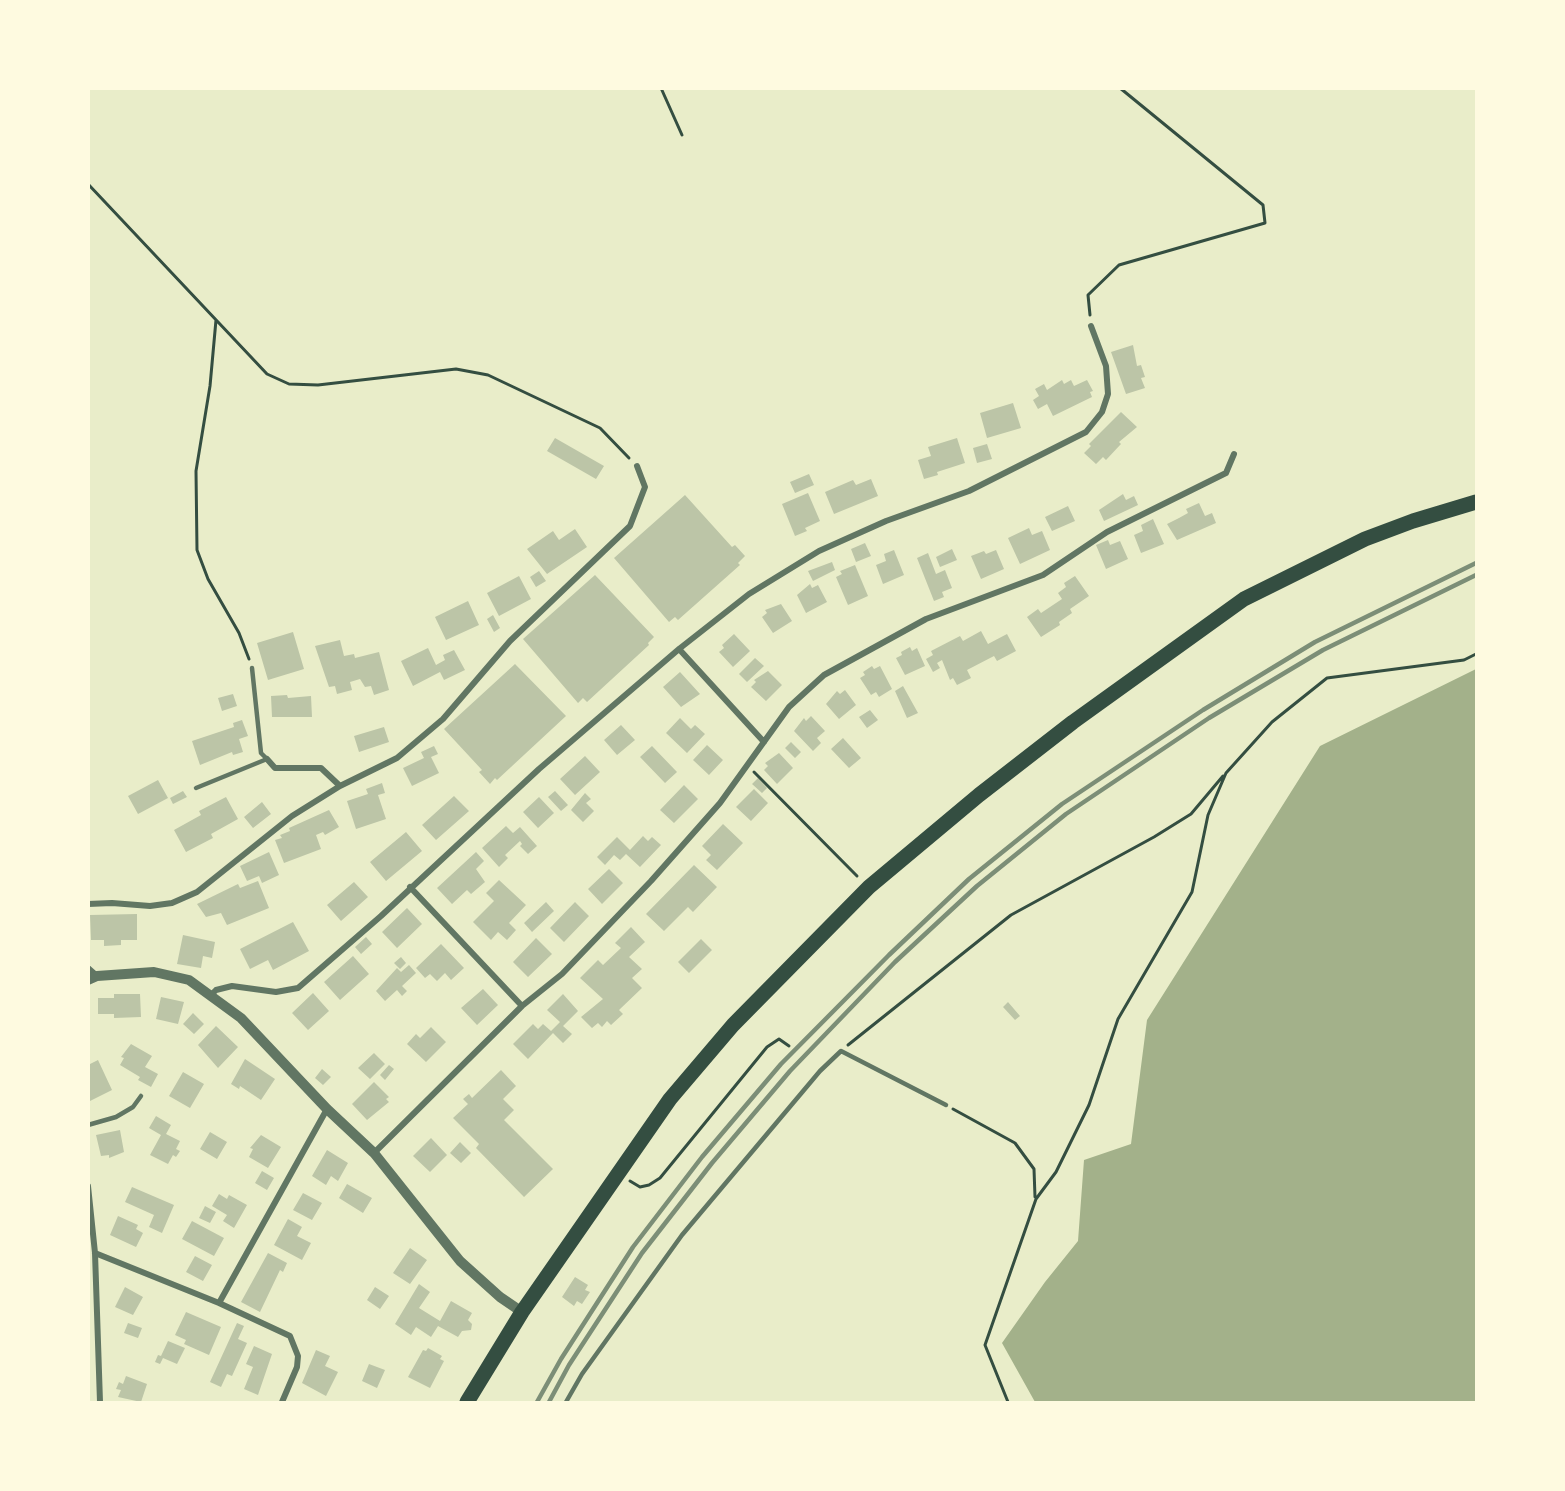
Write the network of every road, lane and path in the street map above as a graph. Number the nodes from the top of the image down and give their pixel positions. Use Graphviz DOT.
graph roads {
  1 [pos="661,88"];
  2 [pos="1120,88"];
  3 [pos="682,135"];
  4 [pos="88,184"];
  5 [pos="216,320"];
  6 [pos="1091,326"];
  7 [pos="1234,454"];
  8 [pos="637,466"];
  9 [pos="1476,502"];
  10 [pos="679,649"];
  11 [pos="1476,654"];
  12 [pos="252,668"];
  13 [pos="764,742"];
  14 [pos="267,759"];
  15 [pos="747,764"];
  16 [pos="1226,773"];
  17 [pos="340,786"];
  18 [pos="196,788"];
  19 [pos="410,887"];
  20 [pos="869,887"];
  21 [pos="88,904"];
  22 [pos="91,974"];
  23 [pos="210,996"];
  24 [pos="522,1006"];
  25 [pos="789,1046"];
  26 [pos="841,1051"];
  27 [pos="141,1096"];
  28 [pos="946,1105"];
  29 [pos="327,1109"];
  30 [pos="88,1125"];
  31 [pos="374,1153"];
  32 [pos="618,1174"];
  33 [pos="88,1186"];
  34 [pos="1036,1199"];
  35 [pos="96,1253"];
  36 [pos="219,1303"];
  37 [pos="522,1312"];
  38 [pos="100,1402"];
  39 [pos="282,1402"];
  40 [pos="467,1402"];
  41 [pos="566,1402"];
  42 [pos="1008,1402"];
  1 -- 3 [label="path"];
  2 -- 6 [label="path"];
  4 -- 5 [label="path"];
  5 -- 8 [label="path"];
  5 -- 12 [label="path"];
  6 -- 10 [label="street"];
  7 -- 13 [label="street"];
  8 -- 17 [label="street"];
  9 -- 20 [label="main road"];
  10 -- 13 [label="street"];
  10 -- 19 [label="street"];
  11 -- 16 [label="path"];
  12 -- 14 [label="lane"];
  13 -- 15 [label="street"];
  14 -- 17 [label="street"];
  14 -- 18 [label="lane"];
  15 -- 20 [label="path"];
  15 -- 24 [label="street"];
  16 -- 26 [label="path"];
  16 -- 34 [label="path"];
  17 -- 21 [label="street"];
  19 -- 23 [label="street"];
  19 -- 24 [label="street"];
  20 -- 32 [label="main road"];
  22 -- 23 [label="street"];
  23 -- 29 [label="street"];
  24 -- 31 [label="street"];
  25 -- 32 [label="path"];
  26 -- 28 [label="lane"];
  26 -- 41 [label="lane"];
  27 -- 30 [label="lane"];
  28 -- 34 [label="path"];
  29 -- 31 [label="street"];
  29 -- 36 [label="street"];
  31 -- 37 [label="street"];
  32 -- 37 [label="main road"];
  33 -- 35 [label="street"];
  34 -- 42 [label="path"];
  35 -- 36 [label="street"];
  35 -- 38 [label="street"];
  36 -- 39 [label="street"];
  37 -- 40 [label="main road"];
}
